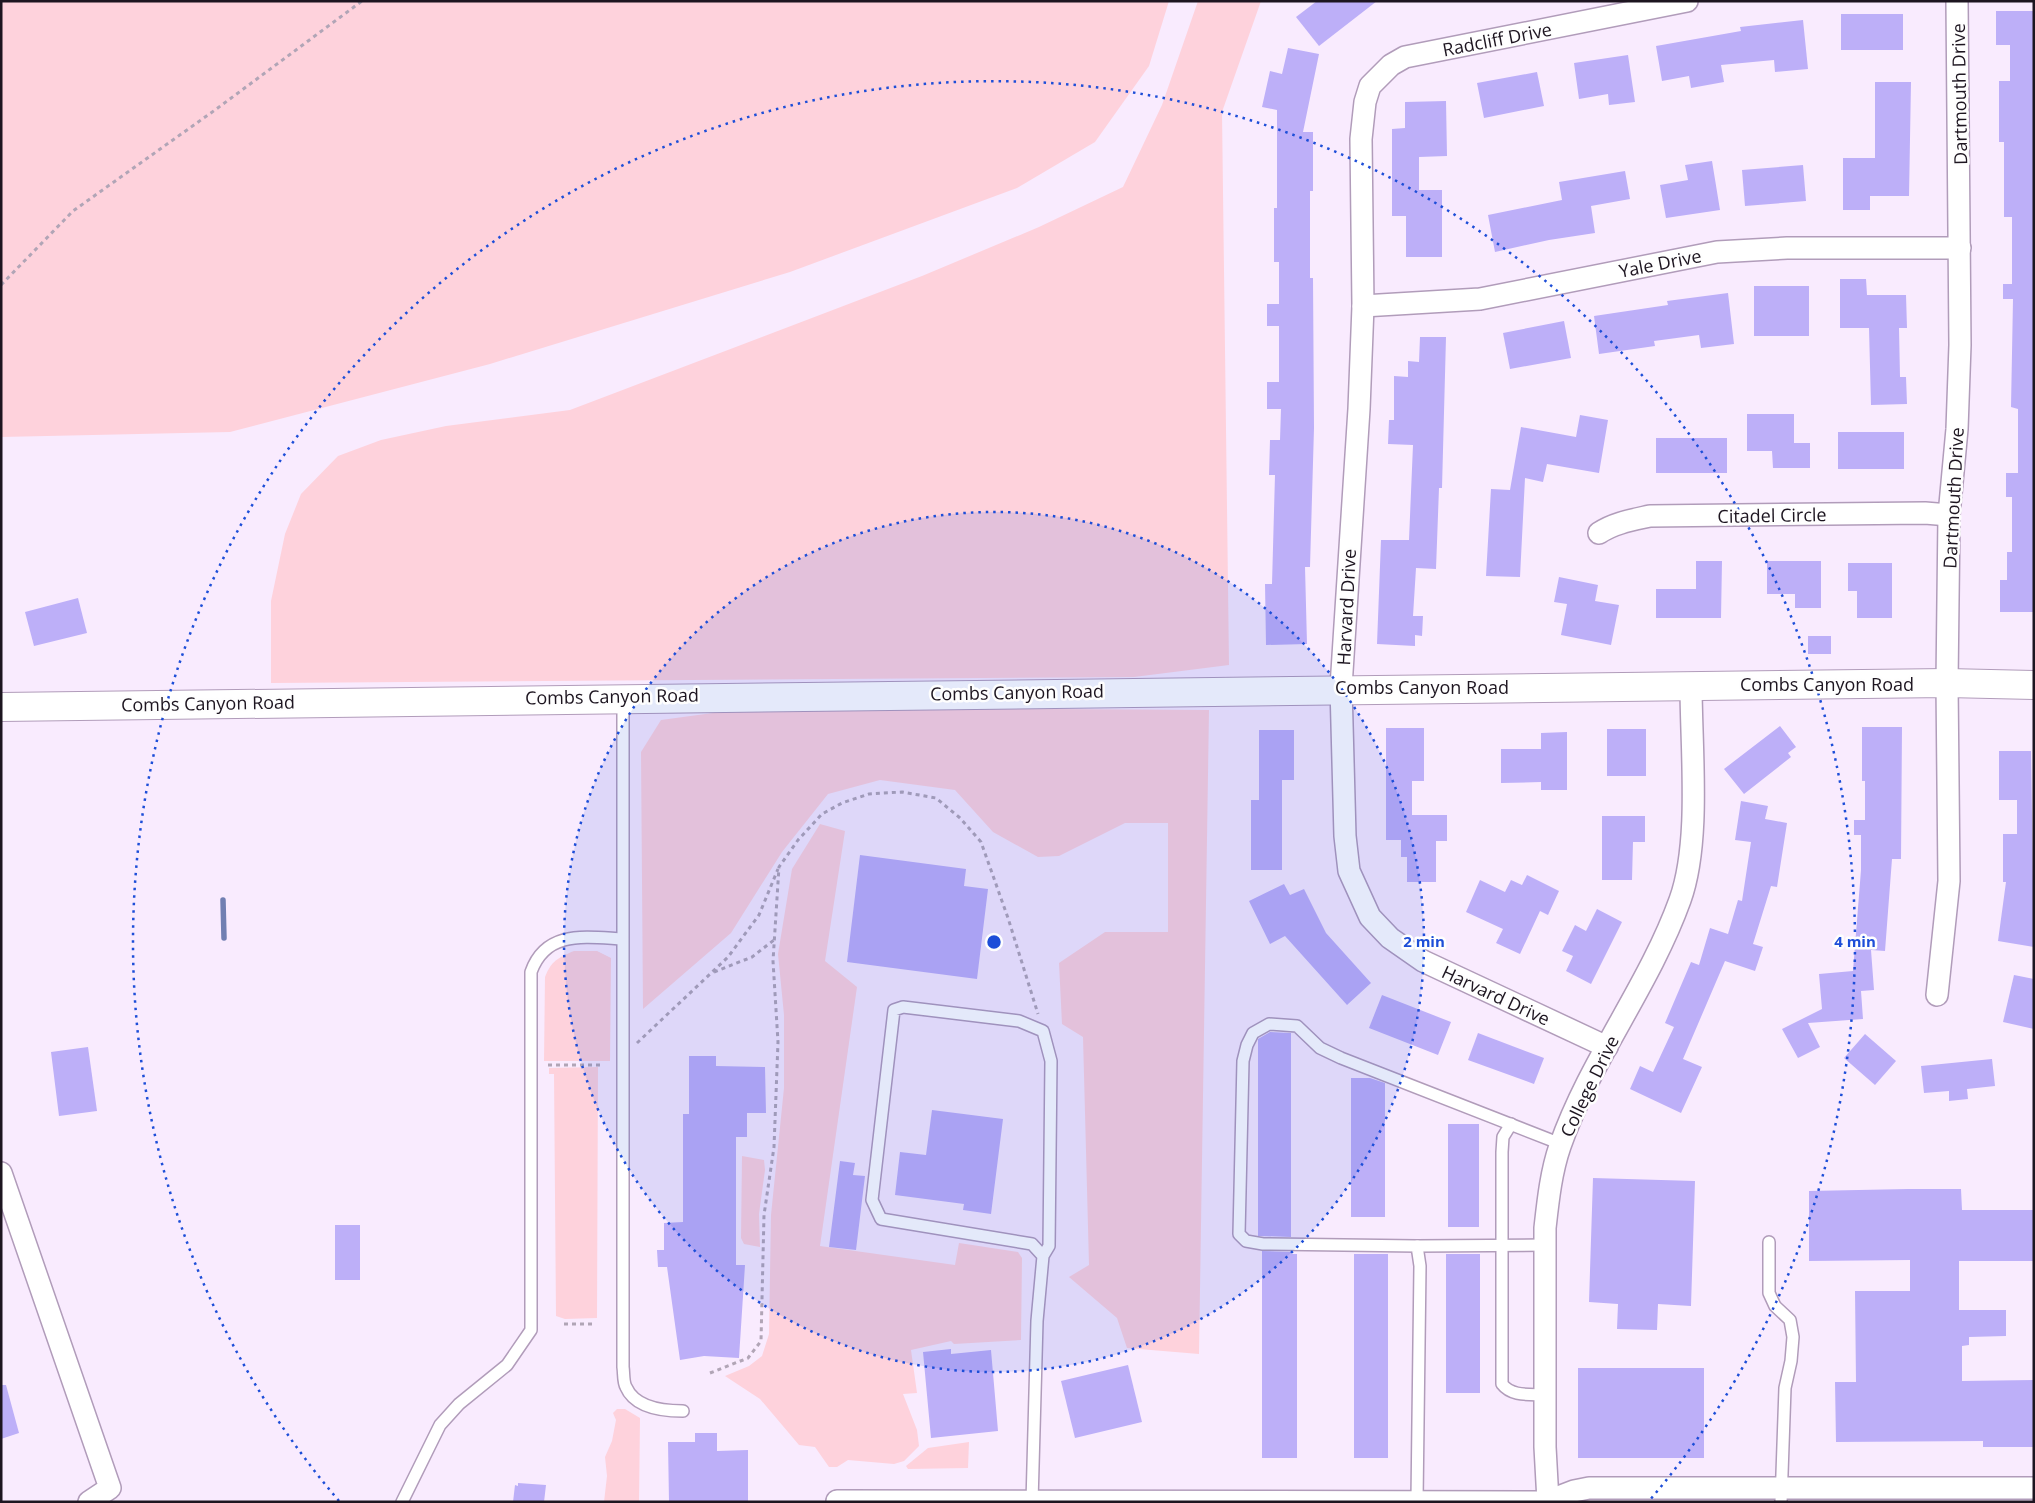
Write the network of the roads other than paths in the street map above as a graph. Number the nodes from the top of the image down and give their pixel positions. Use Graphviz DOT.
graph roads {
  1 [pos="1687,1"];
  2 [pos="1957,1"];
  3 [pos="1361,140"];
  4 [pos="1960,248"];
  5 [pos="1363,306"];
  6 [pos="1950,515"];
  7 [pos="1599,533"];
  8 [pos="1947,684"];
  9 [pos="1691,685"];
  10 [pos="2034,685"];
  11 [pos="1341,687"];
  12 [pos="623,696"];
  13 [pos="1,707"];
  14 [pos="622,939"];
  15 [pos="1937,994"];
  16 [pos="1608,1047"];
  17 [pos="1511,1124"];
  18 [pos="1561,1144"];
  19 [pos="1,1173"];
  20 [pos="1769,1242"];
  21 [pos="1500,1245"];
  22 [pos="1545,1245"];
  23 [pos="1417,1246"];
  24 [pos="1043,1256"];
  25 [pos="1545,1395"];
  26 [pos="683,1411"];
  27 [pos="2034,1488"];
  28 [pos="1781,1495"];
  29 [pos="1417,1500"];
  30 [pos="1032,1501"];
  31 [pos="1550,1501"];
  32 [pos="89,1502"];
  33 [pos="402,1502"];
  34 [pos="837,1502"];
  1 -- 3 [label="street, Radcliff Drive"];
  2 -- 4 [label="street, Dartmouth Drive"];
  3 -- 5 [label="street, Harvard Drive"];
  4 -- 5 [label="street, Yale Drive"];
  4 -- 6 [label="street, Dartmouth Drive"];
  5 -- 11 [label="street, Harvard Drive"];
  6 -- 7 [label="street, Citadel Circle"];
  6 -- 8 [label="street, Dartmouth Drive"];
  8 -- 9 [label="street, Combs Canyon Road"];
  8 -- 10 [label="street, Combs Canyon Road"];
  8 -- 15 [label="street, Dartmouth Drive"];
  9 -- 11 [label="street, Combs Canyon Road"];
  9 -- 16 [label="street, College Drive"];
  11 -- 12 [label="street, Combs Canyon Road"];
  11 -- 16 [label="street, Harvard Drive"];
  12 -- 13 [label="street, Combs Canyon Road"];
  12 -- 14 [label="lane"];
  14 -- 26 [label="lane"];
  14 -- 33 [label="lane"];
  16 -- 18 [label="street, College Drive"];
  17 -- 18 [label="lane"];
  17 -- 21 [label="lane"];
  17 -- 23 [label="lane"];
  18 -- 22 [label="street, College Drive"];
  19 -- 32 [label="street"];
  20 -- 28 [label="lane"];
  21 -- 22 [label="lane"];
  21 -- 23 [label="lane"];
  21 -- 25 [label="lane"];
  22 -- 25 [label="street, College Drive"];
  23 -- 29 [label="lane"];
  24 -- 24 [label="lane"];
  24 -- 30 [label="lane"];
  25 -- 31 [label="street, College Drive"];
  27 -- 28 [label="street"];
  28 -- 31 [label="street"];
  29 -- 30 [label="street"];
  29 -- 31 [label="street"];
  30 -- 34 [label="street"];
}
